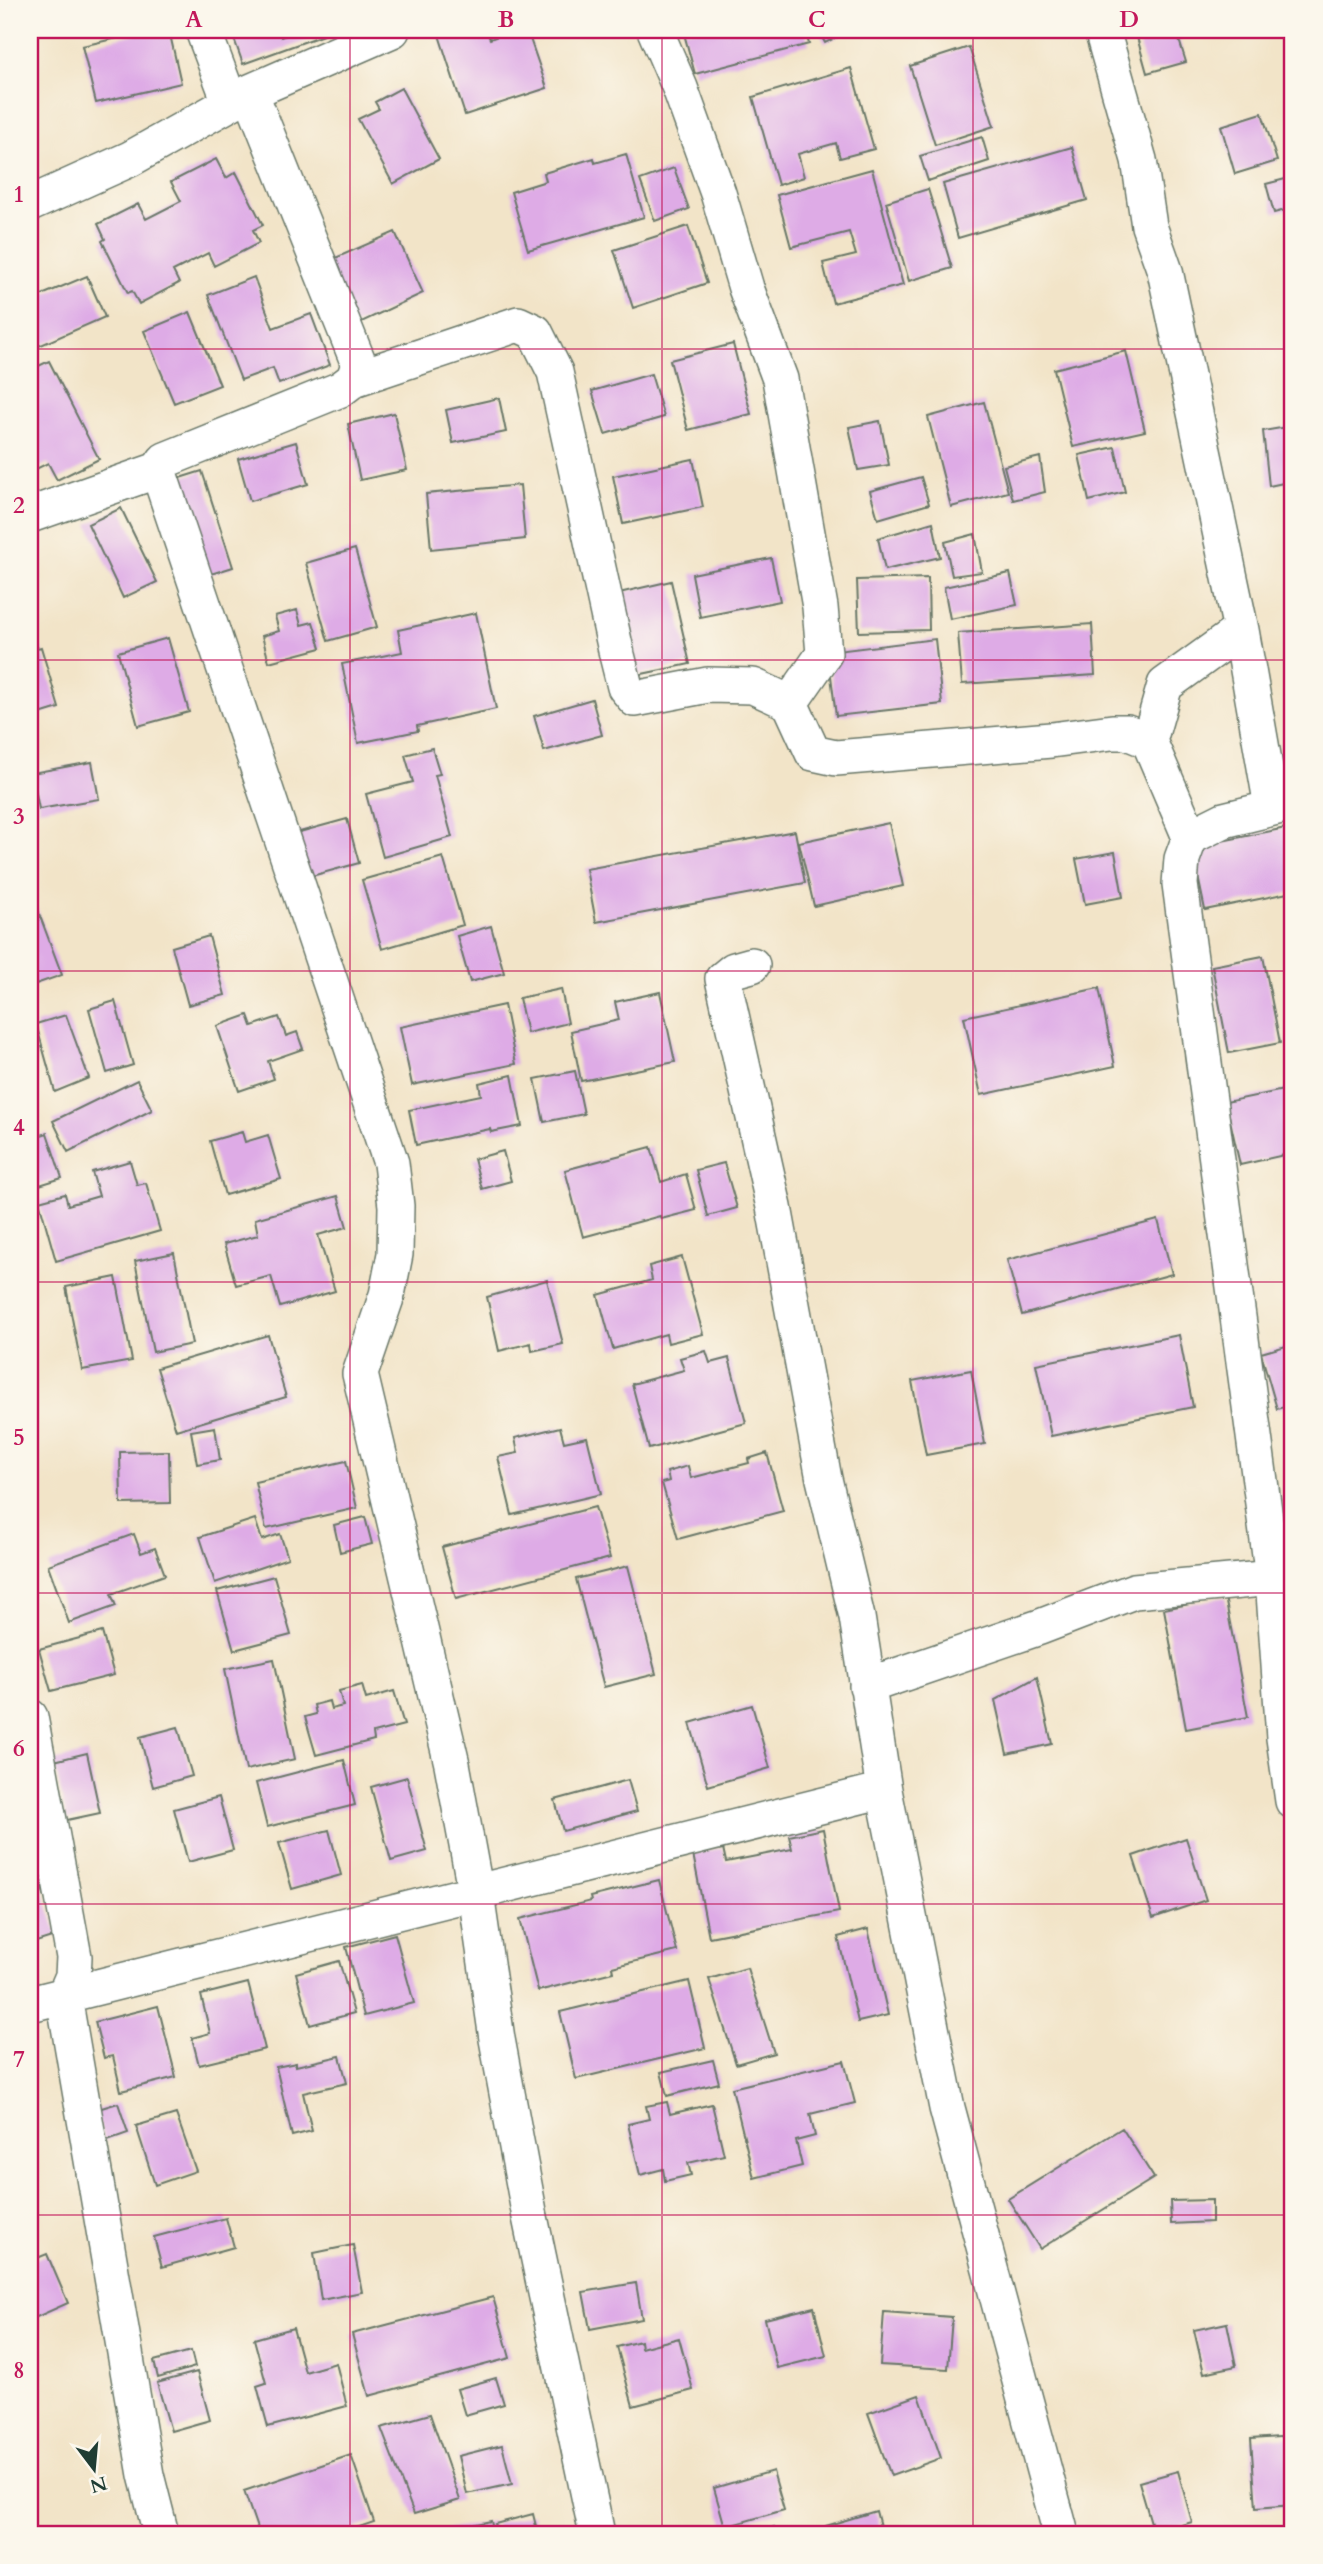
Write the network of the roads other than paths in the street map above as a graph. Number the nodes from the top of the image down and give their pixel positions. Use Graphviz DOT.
graph roads {
  1 [pos="203,30"];
  2 [pos="392,30"];
  3 [pos="655,30"];
  4 [pos="1102,30"];
  5 [pos="240,97"];
  6 [pos="30,204"];
  7 [pos="354,379"];
  8 [pos="158,470"];
  9 [pos="30,514"];
  10 [pos="1241,630"];
  11 [pos="790,703"];
  12 [pos="1149,741"];
  13 [pos="1282,805"];
  14 [pos="1190,837"];
  15 [pos="752,965"];
  16 [pos="1273,1578"];
  17 [pos="867,1686"];
  18 [pos="30,1717"];
  19 [pos="884,1790"];
  20 [pos="1293,1801"];
  21 [pos="476,1894"];
  22 [pos="64,1997"];
  23 [pos="30,2004"];
  24 [pos="161,2534"];
  25 [pos="597,2534"];
  26 [pos="1061,2534"];
  1 -- 5 [label="street"];
  2 -- 5 [label="street"];
  3 -- 11 [label="street"];
  4 -- 10 [label="street"];
  5 -- 6 [label="street"];
  5 -- 7 [label="street"];
  7 -- 8 [label="street"];
  7 -- 11 [label="street"];
  8 -- 9 [label="street"];
  8 -- 21 [label="street"];
  10 -- 12 [label="street"];
  10 -- 13 [label="street"];
  11 -- 12 [label="street"];
  12 -- 14 [label="street"];
  13 -- 14 [label="street"];
  14 -- 16 [label="street"];
  15 -- 17 [label="street"];
  16 -- 17 [label="street"];
  16 -- 20 [label="street"];
  17 -- 19 [label="street"];
  18 -- 22 [label="street"];
  19 -- 21 [label="street"];
  19 -- 26 [label="street"];
  21 -- 22 [label="street"];
  21 -- 25 [label="street"];
  22 -- 23 [label="street"];
  22 -- 24 [label="street"];
}
